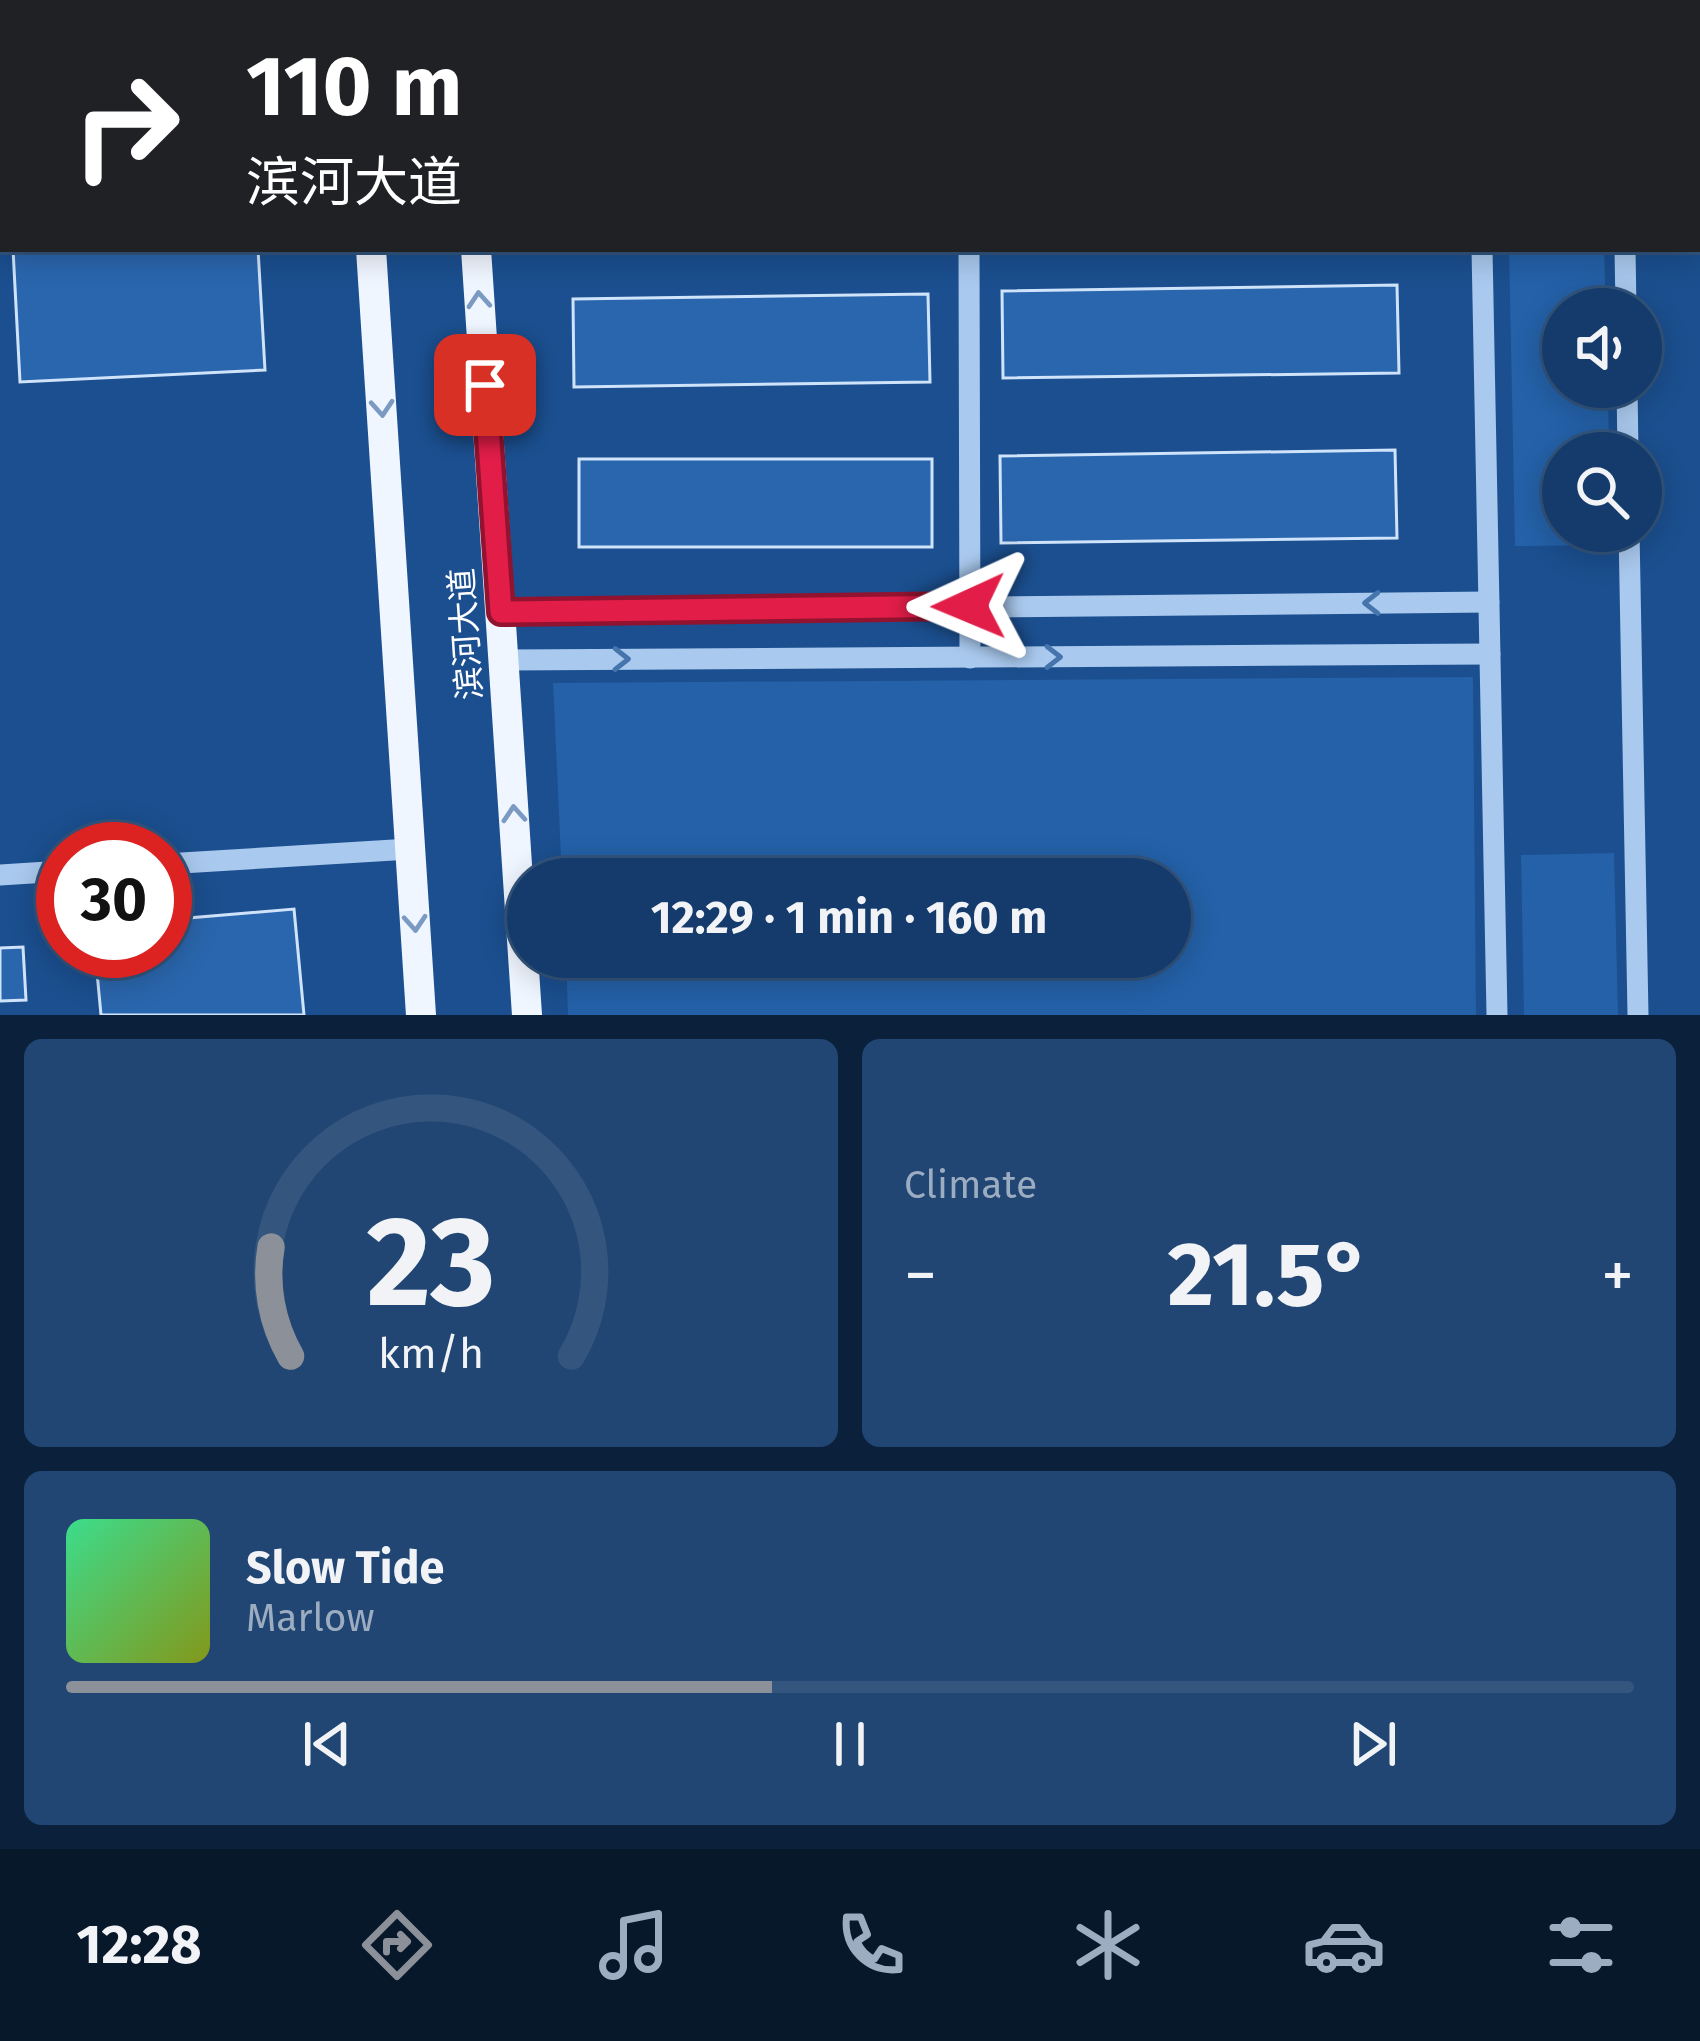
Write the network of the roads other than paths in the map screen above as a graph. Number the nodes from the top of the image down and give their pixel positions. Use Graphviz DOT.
graph roads {
  1 [pos="371,252"];
  2 [pos="476,252"];
  3 [pos="969,252"];
  4 [pos="1482,252"];
  5 [pos="1624,252"];
  6 [pos="1625,288"];
  7 [pos="1630,552"];
  8 [pos="1489,602"];
  9 [pos="969,606"];
  10 [pos="501,612"];
  11 [pos="1490,654"];
  12 [pos="970,658"];
  13 [pos="504,660"];
  14 [pos="410,849"];
  15 [pos="192,863"];
  16 [pos="36,873"];
  17 [pos="0,875"];
  18 [pos="421,1015"];
  19 [pos="527,1015"];
  20 [pos="1498,1015"];
  21 [pos="1638,1015"];
  1 -- 14 [label="main road, one-way"];
  10 -- 2 [label="main road, 滨河大道, one-way"];
  3 -- 9 [label="street"];
  4 -- 8 [label="street"];
  5 -- 6 [label="street"];
  7 -- 21 [label="street"];
  8 -- 9 [label="street, one-way"];
  8 -- 11 [label="street"];
  9 -- 10 [label="street"];
  9 -- 12 [label="street"];
  10 -- 13 [label="main road, 滨河大道"];
  12 -- 11 [label="street, one-way"];
  11 -- 20 [label="street"];
  13 -- 12 [label="street, one-way"];
  19 -- 13 [label="main road, 滨河大道, one-way"];
  14 -- 15 [label="street"];
  14 -- 18 [label="main road, one-way"];
  16 -- 17 [label="street"];
}
